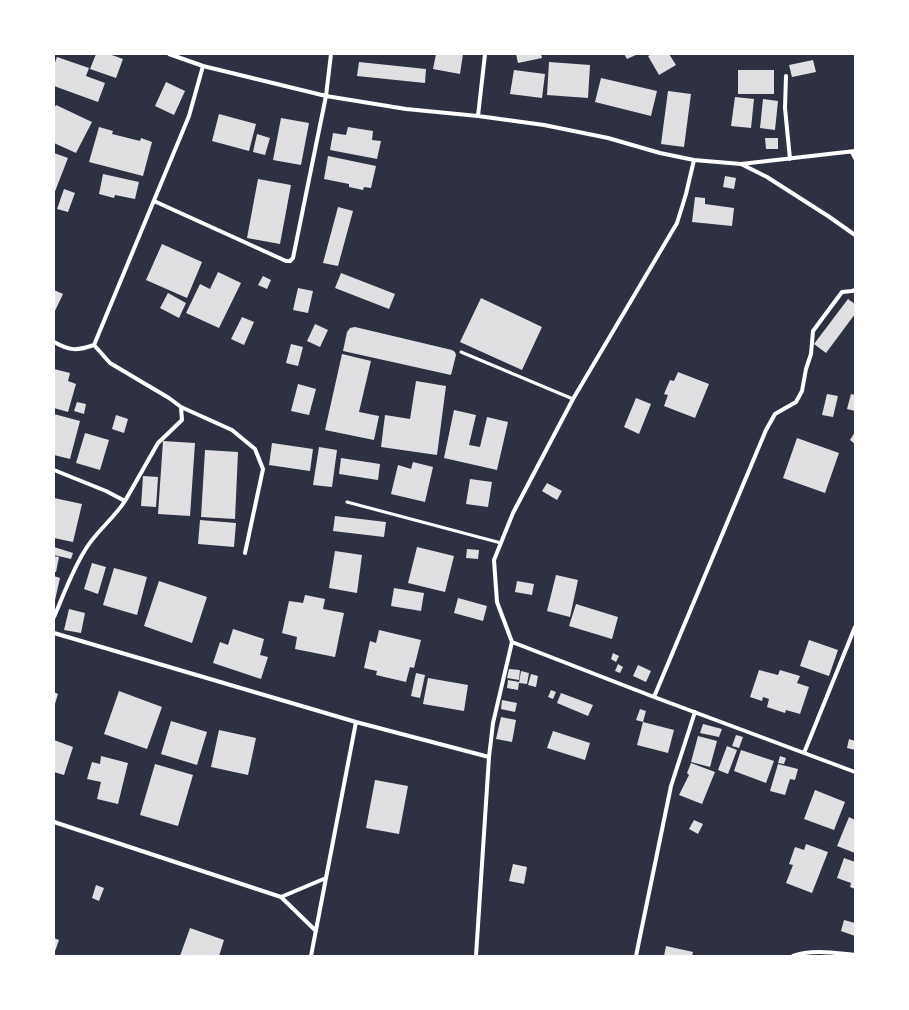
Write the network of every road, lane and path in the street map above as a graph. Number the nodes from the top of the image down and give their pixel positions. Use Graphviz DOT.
graph roads {
  1 [pos="169,54"];
  2 [pos="330,54"];
  3 [pos="485,54"];
  4 [pos="203,66"];
  5 [pos="786,76"];
  6 [pos="326,96"];
  7 [pos="478,116"];
  8 [pos="854,152"];
  9 [pos="855,158"];
  10 [pos="790,159"];
  11 [pos="694,160"];
  12 [pos="741,164"];
  13 [pos="154,201"];
  14 [pos="855,235"];
  15 [pos="855,290"];
  16 [pos="54,342"];
  17 [pos="94,345"];
  18 [pos="461,352"];
  19 [pos="572,399"];
  20 [pos="181,407"];
  21 [pos="54,470"];
  22 [pos="125,502"];
  23 [pos="346,502"];
  24 [pos="501,543"];
  25 [pos="245,553"];
  26 [pos="54,618"];
  27 [pos="855,627"];
  28 [pos="54,633"];
  29 [pos="512,642"];
  30 [pos="654,697"];
  31 [pos="695,712"];
  32 [pos="356,722"];
  33 [pos="804,753"];
  34 [pos="490,757"];
  35 [pos="855,772"];
  36 [pos="54,822"];
  37 [pos="326,878"];
  38 [pos="281,897"];
  39 [pos="316,932"];
  40 [pos="855,954"];
  41 [pos="311,956"];
  42 [pos="476,956"];
  43 [pos="636,956"];
  44 [pos="793,956"];
  1 -- 4 [label="street"];
  2 -- 6 [label="street"];
  3 -- 7 [label="street"];
  4 -- 6 [label="street"];
  4 -- 13 [label="street"];
  5 -- 10 [label="street"];
  6 -- 7 [label="street"];
  6 -- 13 [label="street"];
  7 -- 11 [label="street"];
  8 -- 9 [label="street"];
  8 -- 10 [label="street"];
  10 -- 12 [label="street"];
  11 -- 12 [label="street"];
  11 -- 19 [label="street"];
  12 -- 14 [label="street"];
  13 -- 17 [label="street"];
  15 -- 30 [label="street"];
  16 -- 17 [label="street"];
  17 -- 20 [label="street"];
  18 -- 19 [label="lane"];
  19 -- 24 [label="street"];
  20 -- 22 [label="street"];
  20 -- 25 [label="street"];
  21 -- 22 [label="street"];
  22 -- 26 [label="street"];
  23 -- 24 [label="lane"];
  24 -- 29 [label="street"];
  27 -- 33 [label="street"];
  28 -- 32 [label="street"];
  29 -- 30 [label="street"];
  29 -- 34 [label="street"];
  30 -- 31 [label="street"];
  31 -- 33 [label="street"];
  31 -- 43 [label="street"];
  32 -- 34 [label="street"];
  32 -- 37 [label="street"];
  33 -- 35 [label="street"];
  34 -- 42 [label="street"];
  36 -- 38 [label="street"];
  37 -- 38 [label="street"];
  37 -- 39 [label="street"];
  38 -- 39 [label="street"];
  39 -- 41 [label="street"];
  40 -- 44 [label="street"];
}
